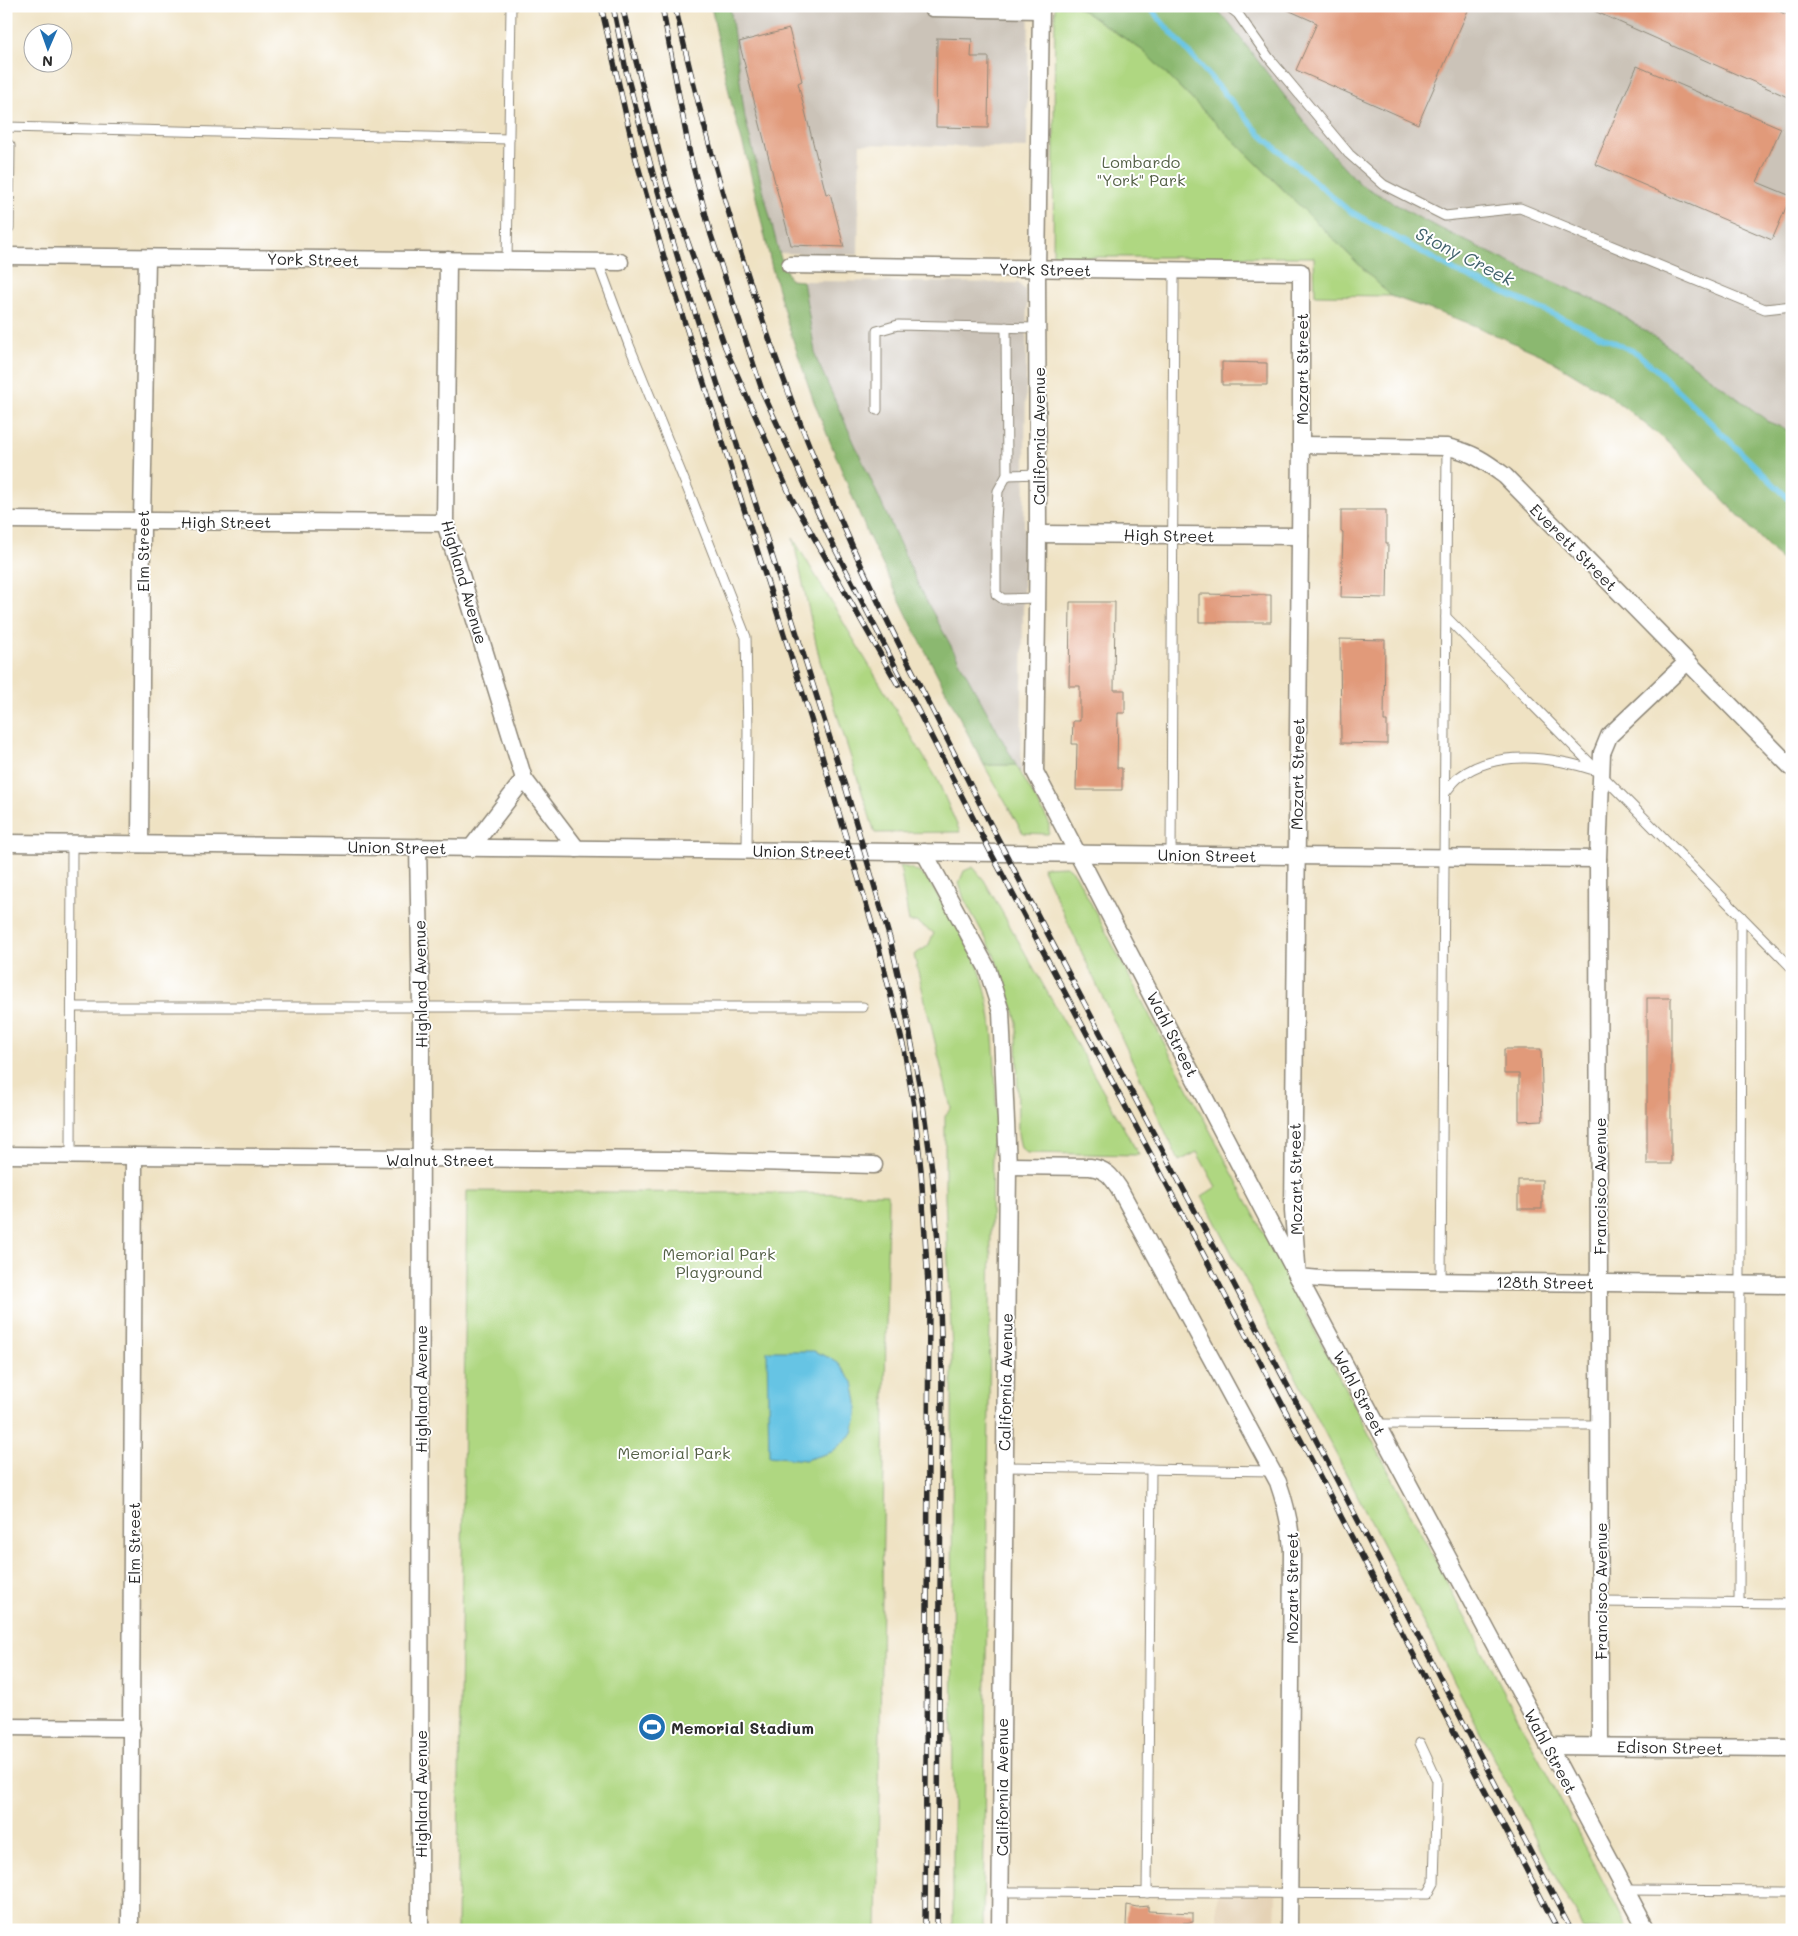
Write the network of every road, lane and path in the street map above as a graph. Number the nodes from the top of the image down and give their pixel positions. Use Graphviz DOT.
graph roads {
  1 [pos="511,6"];
  2 [pos="1228,6"];
  3 [pos="932,8"];
  4 [pos="1041,8"];
  5 [pos="6,127"];
  6 [pos="509,139"];
  7 [pos="6,142"];
  8 [pos="9,228"];
  9 [pos="6,256"];
  10 [pos="147,258"];
  11 [pos="448,260"];
  12 [pos="508,261"];
  13 [pos="598,262"];
  14 [pos="620,262"];
  15 [pos="790,265"];
  16 [pos="1037,269"];
  17 [pos="1174,271"];
  18 [pos="1301,272"];
  19 [pos="1792,306"];
  20 [pos="1006,327"];
  21 [pos="1037,328"];
  22 [pos="877,410"];
  23 [pos="1301,445"];
  24 [pos="1447,447"];
  25 [pos="1038,474"];
  26 [pos="1007,475"];
  27 [pos="6,520"];
  28 [pos="142,520"];
  29 [pos="445,522"];
  30 [pos="1038,534"];
  31 [pos="1172,535"];
  32 [pos="1300,536"];
  33 [pos="1037,598"];
  34 [pos="1446,617"];
  35 [pos="1687,662"];
  36 [pos="1792,768"];
  37 [pos="1600,772"];
  38 [pos="524,779"];
  39 [pos="1445,793"];
  40 [pos="6,843"];
  41 [pos="72,844"];
  42 [pos="140,844"];
  43 [pos="418,847"];
  44 [pos="471,848"];
  45 [pos="576,849"];
  46 [pos="747,850"];
  47 [pos="924,852"];
  48 [pos="1079,854"];
  49 [pos="1171,855"];
  50 [pos="1296,856"];
  51 [pos="1444,857"];
  52 [pos="1598,859"];
  53 [pos="1741,916"];
  54 [pos="1792,968"];
  55 [pos="72,1007"];
  56 [pos="421,1007"];
  57 [pos="863,1008"];
  58 [pos="6,1155"];
  59 [pos="71,1156"];
  60 [pos="134,1156"];
  61 [pos="420,1159"];
  62 [pos="874,1165"];
  63 [pos="1008,1166"];
  64 [pos="1298,1277"];
  65 [pos="1441,1281"];
  66 [pos="1599,1283"];
  67 [pos="1740,1284"];
  68 [pos="1792,1285"];
  69 [pos="1376,1424"];
  70 [pos="1599,1425"];
  71 [pos="1004,1466"];
  72 [pos="1151,1469"];
  73 [pos="1272,1471"];
  74 [pos="1600,1602"];
  75 [pos="1739,1603"];
  76 [pos="1792,1604"];
  77 [pos="6,1727"];
  78 [pos="132,1728"];
  79 [pos="1420,1743"];
  80 [pos="1548,1746"];
  81 [pos="1600,1746"];
  82 [pos="1792,1748"];
  83 [pos="1626,1890"];
  84 [pos="1792,1891"];
  85 [pos="1000,1892"];
  86 [pos="1147,1892"];
  87 [pos="1289,1893"];
  88 [pos="130,1930"];
  89 [pos="420,1930"];
  90 [pos="1000,1930"];
  91 [pos="1289,1930"];
  92 [pos="1647,1930"];
  1 -- 6 [label="lane"];
  2 -- 19 [label="lane"];
  3 -- 4 [label="street"];
  4 -- 16 [label="street, California Avenue"];
  5 -- 6 [label="lane"];
  6 -- 12 [label="lane"];
  7 -- 8 [label="lane"];
  9 -- 10 [label="street, York Street"];
  10 -- 11 [label="street, York Street"];
  10 -- 28 [label="street, Elm Street"];
  11 -- 12 [label="street, York Street"];
  11 -- 29 [label="street, Highland Avenue"];
  12 -- 13 [label="street, York Street"];
  13 -- 14 [label="street, York Street"];
  13 -- 46 [label="lane"];
  15 -- 16 [label="street, York Street"];
  16 -- 17 [label="street, York Street"];
  16 -- 21 [label="street, California Avenue"];
  17 -- 18 [label="street, York Street"];
  17 -- 31 [label="lane"];
  18 -- 23 [label="street, Mozart Street"];
  20 -- 21 [label="lane"];
  20 -- 22 [label="lane"];
  20 -- 26 [label="lane"];
  21 -- 25 [label="street, California Avenue"];
  23 -- 24 [label="street, Everett Street"];
  23 -- 32 [label="street, Mozart Street"];
  24 -- 34 [label="lane"];
  24 -- 35 [label="street, Everett Street"];
  25 -- 26 [label="lane"];
  25 -- 30 [label="street, California Avenue"];
  26 -- 33 [label="lane"];
  27 -- 28 [label="street, High Street"];
  28 -- 29 [label="street, High Street"];
  28 -- 42 [label="street, Elm Street"];
  29 -- 38 [label="street, Highland Avenue"];
  30 -- 31 [label="street, High Street"];
  30 -- 33 [label="street, California Avenue"];
  31 -- 32 [label="street, High Street"];
  31 -- 49 [label="lane"];
  32 -- 50 [label="street, Mozart Street"];
  33 -- 48 [label="street, California Avenue"];
  34 -- 37 [label="lane"];
  34 -- 39 [label="lane"];
  35 -- 36 [label="street, Everett Street"];
  35 -- 37 [label="street, Francisco Avenue"];
  37 -- 39 [label="lane"];
  37 -- 52 [label="street, Francisco Avenue"];
  37 -- 53 [label="lane"];
  38 -- 44 [label="street"];
  38 -- 45 [label="street, Highland Avenue"];
  39 -- 51 [label="lane"];
  40 -- 41 [label="street, Union Street"];
  41 -- 42 [label="street, Union Street"];
  41 -- 55 [label="lane"];
  42 -- 43 [label="street, Union Street"];
  43 -- 44 [label="street, Union Street"];
  43 -- 56 [label="street, Highland Avenue"];
  44 -- 45 [label="street, Union Street"];
  45 -- 46 [label="street, Union Street"];
  46 -- 47 [label="street, Union Street"];
  47 -- 48 [label="street, Union Street"];
  47 -- 63 [label="street, California Avenue"];
  48 -- 49 [label="street, Union Street"];
  48 -- 64 [label="street, Wahl Street"];
  49 -- 50 [label="street, Union Street"];
  50 -- 51 [label="street, Union Street"];
  50 -- 64 [label="street, Mozart Street"];
  51 -- 52 [label="street, Union Street"];
  51 -- 65 [label="lane"];
  52 -- 66 [label="street, Francisco Avenue"];
  53 -- 54 [label="lane"];
  53 -- 67 [label="lane"];
  55 -- 56 [label="lane"];
  55 -- 59 [label="lane"];
  56 -- 57 [label="lane"];
  56 -- 61 [label="street, Highland Avenue"];
  58 -- 59 [label="street, Walnut Street"];
  59 -- 60 [label="street, Walnut Street"];
  60 -- 61 [label="street, Walnut Street"];
  60 -- 78 [label="street, Elm Street"];
  61 -- 62 [label="street, Walnut Street"];
  61 -- 89 [label="street, Highland Avenue"];
  63 -- 71 [label="street, California Avenue"];
  63 -- 73 [label="street, Mozart Street"];
  64 -- 65 [label="street, 128th Street"];
  64 -- 69 [label="street, Wahl Street"];
  65 -- 66 [label="street, 128th Street"];
  66 -- 67 [label="street, 128th Street"];
  66 -- 70 [label="street, Francisco Avenue"];
  67 -- 68 [label="street, 128th Street"];
  67 -- 75 [label="lane"];
  69 -- 70 [label="lane"];
  69 -- 80 [label="street, Wahl Street"];
  70 -- 74 [label="street, Francisco Avenue"];
  71 -- 72 [label="lane"];
  71 -- 85 [label="street, California Avenue"];
  72 -- 73 [label="lane"];
  72 -- 86 [label="lane"];
  73 -- 87 [label="street, Mozart Street"];
  74 -- 75 [label="lane"];
  74 -- 81 [label="street, Francisco Avenue"];
  75 -- 76 [label="lane"];
  77 -- 78 [label="street"];
  78 -- 88 [label="street, Elm Street"];
  79 -- 87 [label="lane"];
  80 -- 81 [label="street, Edison Street"];
  80 -- 83 [label="street, Wahl Street"];
  81 -- 82 [label="street, Edison Street"];
  83 -- 84 [label="lane"];
  83 -- 92 [label="street, Wahl Street"];
  85 -- 86 [label="lane"];
  85 -- 90 [label="street, California Avenue"];
  86 -- 87 [label="lane"];
  87 -- 91 [label="street, Mozart Street"];
}
